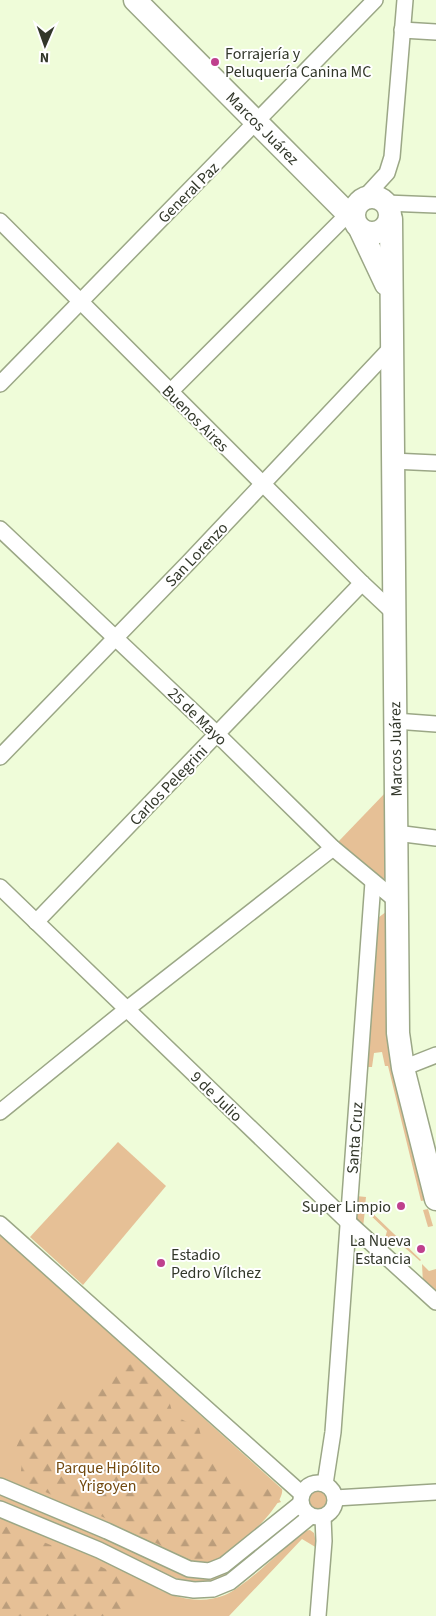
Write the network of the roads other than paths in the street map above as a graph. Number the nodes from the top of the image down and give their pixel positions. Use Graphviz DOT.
graph roads {
  1 [pos="135,0"];
  2 [pos="375,0"];
  3 [pos="405,0"];
  4 [pos="402,30"];
  5 [pos="436,32"];
  6 [pos="256,122"];
  7 [pos="436,204"];
  8 [pos="366,213"];
  9 [pos="0,221"];
  10 [pos="390,294"];
  11 [pos="80,302"];
  12 [pos="390,349"];
  13 [pos="0,384"];
  14 [pos="170,392"];
  15 [pos="392,461"];
  16 [pos="436,463"];
  17 [pos="262,484"];
  18 [pos="0,529"];
  19 [pos="362,584"];
  20 [pos="394,613"];
  21 [pos="115,638"];
  22 [pos="395,722"];
  23 [pos="436,724"];
  24 [pos="217,734"];
  25 [pos="0,757"];
  26 [pos="396,833"];
  27 [pos="436,838"];
  28 [pos="333,848"];
  29 [pos="374,882"];
  30 [pos="0,887"];
  31 [pos="398,902"];
  32 [pos="36,922"];
  33 [pos="127,1009"];
  34 [pos="436,1055"];
  35 [pos="403,1068"];
  36 [pos="0,1112"];
  37 [pos="436,1199"];
  38 [pos="348,1222"];
  39 [pos="0,1224"];
  40 [pos="436,1302"];
  41 [pos="325,1484"];
  42 [pos="0,1486"];
  43 [pos="436,1492"];
  44 [pos="301,1498"];
  45 [pos="335,1498"];
  46 [pos="0,1509"];
  47 [pos="317,1516"];
  48 [pos="318,1616"];
  1 -- 6 [label="main road, Marcos Juárez"];
  2 -- 6 [label="street, General Paz"];
  3 -- 4 [label="street"];
  4 -- 5 [label="street"];
  4 -- 8 [label="street"];
  6 -- 8 [label="main road, Marcos Juárez"];
  6 -- 11 [label="street, General Paz"];
  7 -- 8 [label="street"];
  8 -- 10 [label="main road, Marcos Juárez"];
  8 -- 10 [label="main road, Marcos Juárez"];
  8 -- 14 [label="street"];
  9 -- 11 [label="street, Buenos Aires"];
  10 -- 12 [label="main road, Marcos Juárez"];
  11 -- 13 [label="street, General Paz"];
  11 -- 14 [label="street, Buenos Aires"];
  12 -- 15 [label="main road, Marcos Juárez"];
  12 -- 17 [label="street, San Lorenzo"];
  14 -- 17 [label="street, Buenos Aires"];
  15 -- 16 [label="street"];
  15 -- 20 [label="main road, Marcos Juárez"];
  17 -- 19 [label="street, Buenos Aires"];
  17 -- 21 [label="street, San Lorenzo"];
  18 -- 21 [label="street, 25 de Mayo"];
  19 -- 20 [label="street, Buenos Aires"];
  19 -- 24 [label="street, Carlos Pelegrini"];
  20 -- 22 [label="main road, Marcos Juárez"];
  21 -- 24 [label="street, 25 de Mayo"];
  21 -- 25 [label="street, San Lorenzo"];
  22 -- 23 [label="street"];
  22 -- 26 [label="main road, Marcos Juárez"];
  24 -- 28 [label="street, 25 de Mayo"];
  24 -- 32 [label="street, Carlos Pelegrini"];
  26 -- 27 [label="street"];
  26 -- 31 [label="main road, Marcos Juárez"];
  28 -- 29 [label="street, 25 de Mayo"];
  28 -- 33 [label="street"];
  29 -- 31 [label="street, 25 de Mayo"];
  29 -- 38 [label="street, Santa Cruz"];
  30 -- 32 [label="street, 9 de Julio"];
  31 -- 35 [label="main road, Marcos Juárez"];
  32 -- 33 [label="street, 9 de Julio"];
  33 -- 36 [label="street"];
  33 -- 38 [label="street, 9 de Julio"];
  34 -- 35 [label="street"];
  35 -- 37 [label="main road, Marcos Juárez"];
  38 -- 40 [label="street, 9 de Julio"];
  38 -- 41 [label="street, Santa Cruz"];
  39 -- 44 [label="street"];
  41 -- 44 [label="street"];
  41 -- 45 [label="street"];
  42 -- 44 [label="street"];
  43 -- 45 [label="street"];
  44 -- 47 [label="street"];
  45 -- 47 [label="street"];
  46 -- 47 [label="street"];
  47 -- 48 [label="street"];
}
